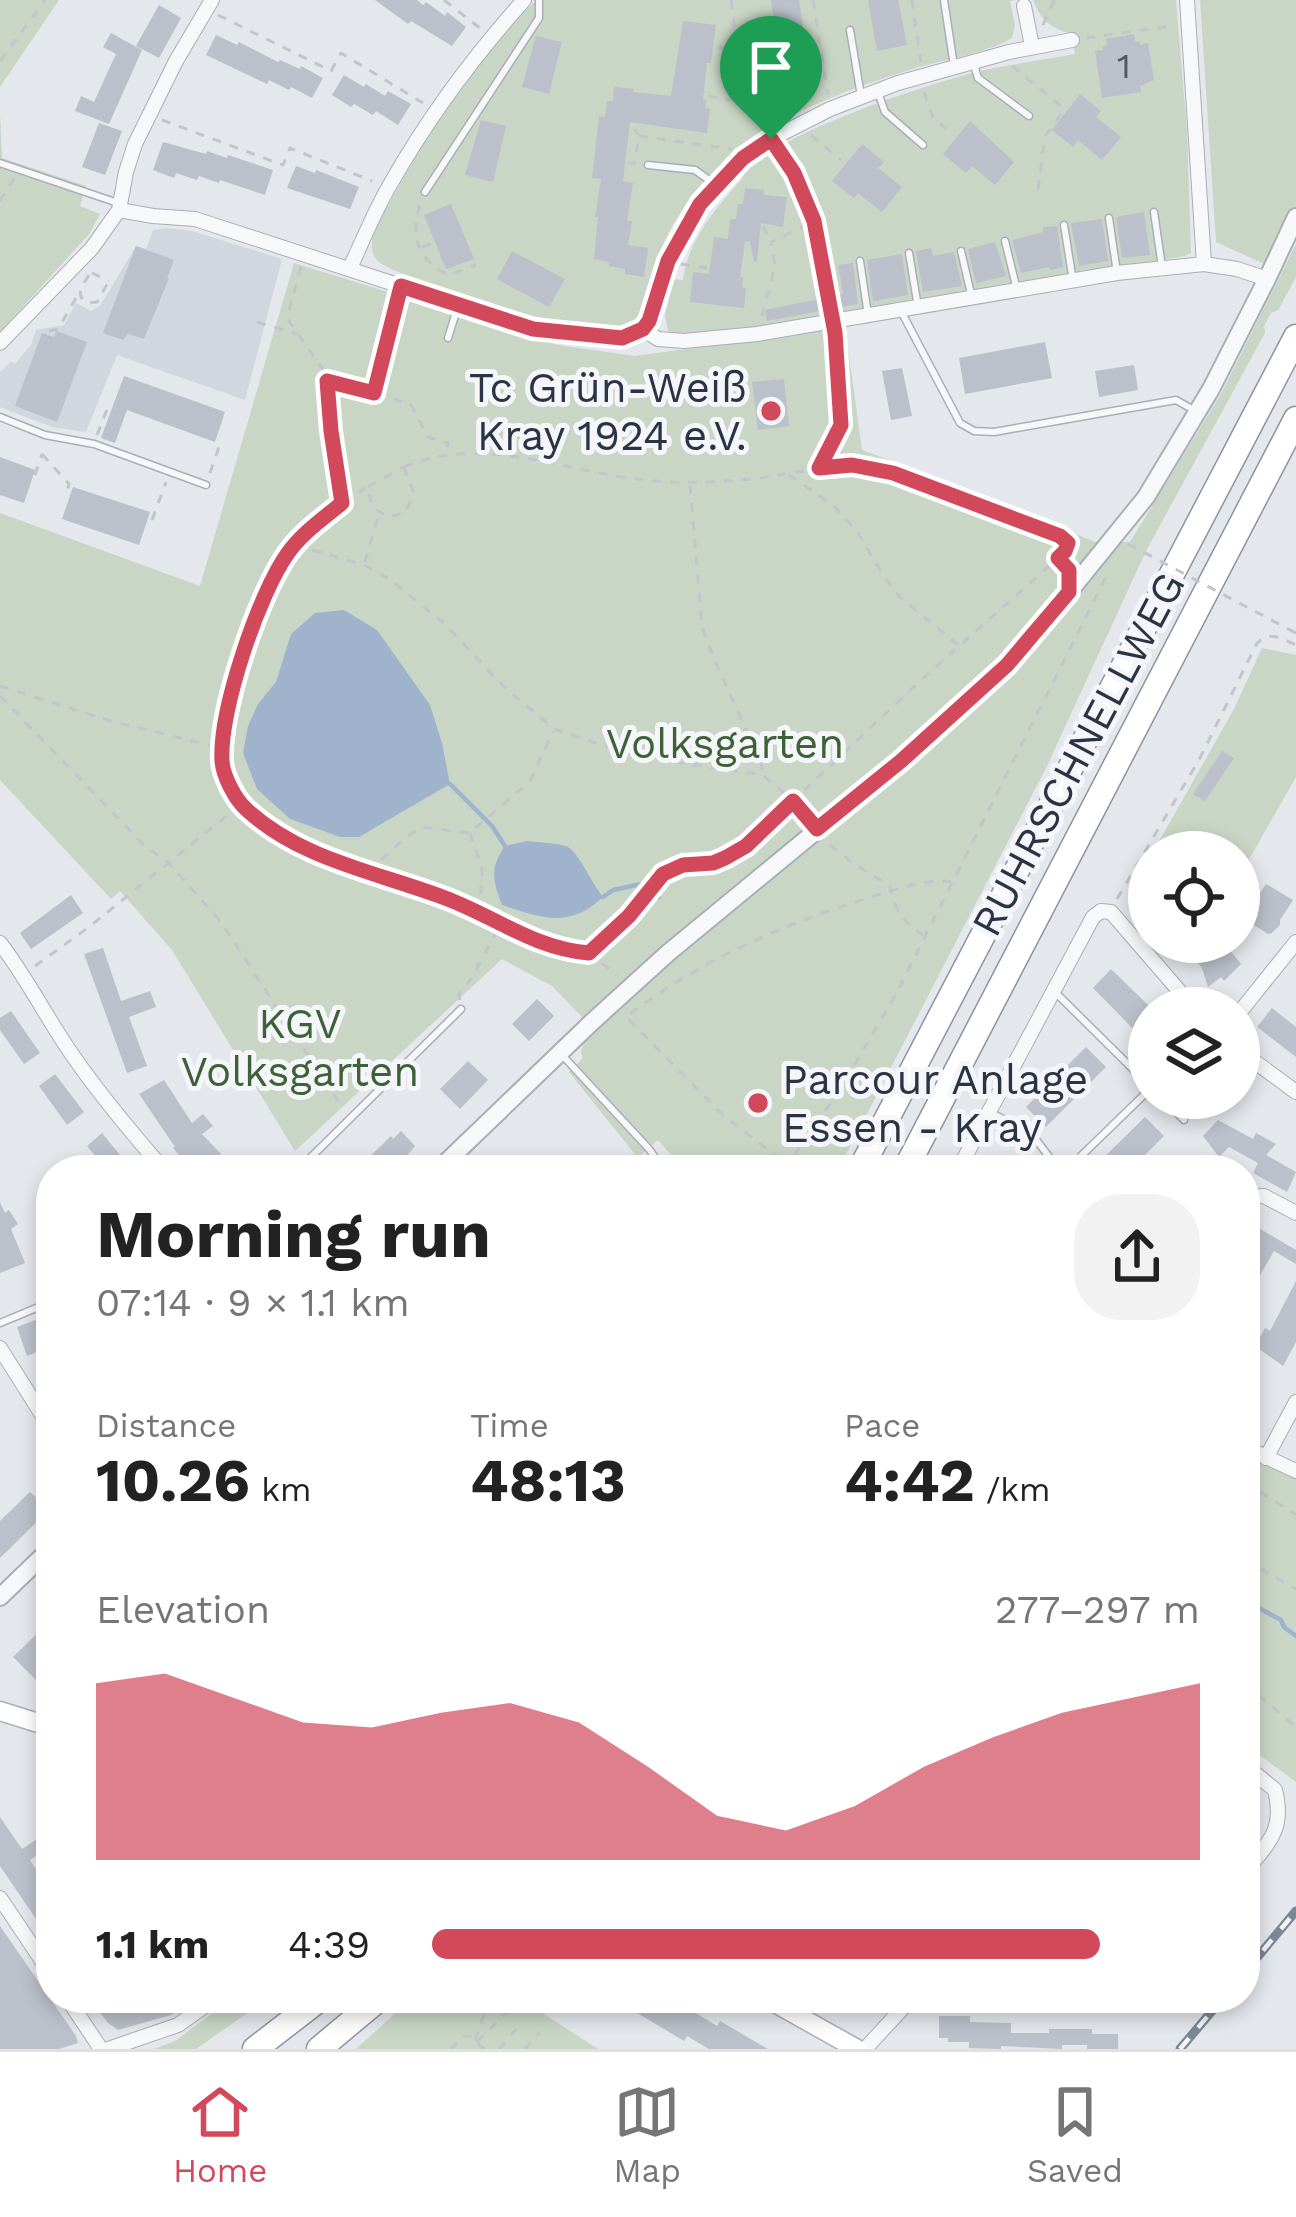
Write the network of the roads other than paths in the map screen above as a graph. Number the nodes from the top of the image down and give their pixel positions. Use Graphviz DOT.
graph roads {
  1 [pos="524,0"];
  2 [pos="539,0"];
  3 [pos="944,0"];
  4 [pos="1187,0"];
  5 [pos="209,4"];
  6 [pos="1024,6"];
  7 [pos="850,30"];
  8 [pos="1072,40"];
  9 [pos="1032,46"];
  10 [pos="973,61"];
  11 [pos="954,66"];
  12 [pos="878,90"];
  13 [pos="861,96"];
  14 [pos="1029,116"];
  15 [pos="923,145"];
  16 [pos="0,163"];
  17 [pos="648,165"];
  18 [pos="716,185"];
  19 [pos="425,192"];
  20 [pos="120,207"];
  21 [pos="1154,212"];
  22 [pos="1296,217"];
  23 [pos="1109,218"];
  24 [pos="1064,225"];
  25 [pos="1005,241"];
  26 [pos="961,251"];
  27 [pos="908,253"];
  28 [pos="860,261"];
  29 [pos="1204,263"];
  30 [pos="1162,267"];
  31 [pos="350,268"];
  32 [pos="1117,273"];
  33 [pos="1268,279"];
  34 [pos="1072,280"];
  35 [pos="1017,290"];
  36 [pos="972,298"];
  37 [pos="458,306"];
  38 [pos="918,307"];
  39 [pos="900,309"];
  40 [pos="868,315"];
  41 [pos="643,329"];
  42 [pos="1296,337"];
  43 [pos="448,338"];
  44 [pos="0,343"];
  45 [pos="1197,412"];
  46 [pos="0,417"];
  47 [pos="1296,419"];
  48 [pos="206,485"];
  49 [pos="1296,942"];
  50 [pos="0,943"];
  51 [pos="1175,987"];
  52 [pos="1260,987"];
  53 [pos="1054,991"];
  54 [pos="461,1010"];
  55 [pos="560,1052"];
  56 [pos="1260,1065"];
  57 [pos="1128,1066"];
  58 [pos="1296,1091"];
  59 [pos="1128,1109"];
  60 [pos="991,1112"];
  61 [pos="151,1155"];
  62 [pos="313,1155"];
  63 [pos="454,1155"];
  64 [pos="653,1155"];
  65 [pos="868,1155"];
  66 [pos="913,1155"];
  67 [pos="967,1155"];
  68 [pos="1047,1155"];
  69 [pos="1083,1155"];
  70 [pos="1260,1196"];
  71 [pos="1296,1213"];
  72 [pos="36,1308"];
  73 [pos="0,1323"];
  74 [pos="0,1348"];
  75 [pos="36,1402"];
  76 [pos="1296,1402"];
  77 [pos="1260,1455"];
  78 [pos="1266,1458"];
  79 [pos="1296,1471"];
  80 [pos="36,1562"];
  81 [pos="0,1597"];
  82 [pos="0,1711"];
  83 [pos="36,1722"];
  84 [pos="1260,1778"];
  85 [pos="1260,1854"];
  86 [pos="0,1898"];
  87 [pos="36,1951"];
  88 [pos="79,2013"];
  89 [pos="196,2013"];
  90 [pos="302,2013"];
  91 [pos="362,2013"];
  92 [pos="794,2013"];
  93 [pos="897,2013"];
  94 [pos="105,2049"];
  95 [pos="255,2049"];
  96 [pos="319,2049"];
  97 [pos="861,2049"];
  1 -- 31 [label="street"];
  2 -- 19 [label="lane"];
  3 -- 11 [label="lane"];
  4 -- 29 [label="street"];
  5 -- 20 [label="street"];
  6 -- 9 [label="street"];
  7 -- 13 [label="lane"];
  8 -- 9 [label="street"];
  9 -- 10 [label="street"];
  10 -- 11 [label="street"];
  10 -- 14 [label="lane"];
  11 -- 12 [label="street"];
  12 -- 13 [label="street"];
  12 -- 15 [label="lane"];
  13 -- 18 [label="street"];
  16 -- 20 [label="lane"];
  17 -- 18 [label="lane"];
  18 -- 41 [label="street"];
  20 -- 31 [label="street"];
  20 -- 44 [label="street"];
  21 -- 30 [label="lane"];
  22 -- 33 [label="street"];
  23 -- 32 [label="lane"];
  24 -- 34 [label="lane"];
  25 -- 35 [label="lane"];
  26 -- 36 [label="lane"];
  27 -- 38 [label="lane"];
  28 -- 40 [label="lane"];
  29 -- 30 [label="street"];
  29 -- 33 [label="street"];
  30 -- 32 [label="street"];
  31 -- 37 [label="street"];
  32 -- 34 [label="street"];
  33 -- 45 [label="street"];
  34 -- 35 [label="street"];
  35 -- 36 [label="street"];
  36 -- 38 [label="street"];
  37 -- 41 [label="street"];
  37 -- 43 [label="lane"];
  38 -- 39 [label="street"];
  39 -- 40 [label="street"];
  39 -- 45 [label="lane"];
  40 -- 41 [label="street"];
  42 -- 65 [label="highway, RUHRSCHNELLWEG"];
  45 -- 55 [label="street"];
  46 -- 48 [label="lane"];
  47 -- 66 [label="highway, RUHRSCHNELLWEG"];
  49 -- 52 [label="street"];
  50 -- 61 [label="street"];
  51 -- 53 [label="street"];
  53 -- 57 [label="lane"];
  53 -- 60 [label="street"];
  54 -- 62 [label="lane"];
  55 -- 63 [label="street"];
  55 -- 64 [label="lane"];
  56 -- 58 [label="street"];
  59 -- 69 [label="lane"];
  60 -- 67 [label="street"];
  60 -- 68 [label="lane"];
  70 -- 71 [label="street"];
  72 -- 73 [label="lane"];
  74 -- 75 [label="street"];
  76 -- 78 [label="street"];
  77 -- 78 [label="street"];
  78 -- 79 [label="street"];
  80 -- 81 [label="street"];
  82 -- 83 [label="main road"];
  84 -- 85 [label="street"];
  86 -- 87 [label="street"];
  88 -- 94 [label="street"];
  89 -- 94 [label="street"];
  90 -- 95 [label="highway"];
  91 -- 96 [label="highway"];
  92 -- 97 [label="main road"];
  93 -- 97 [label="street"];
}
